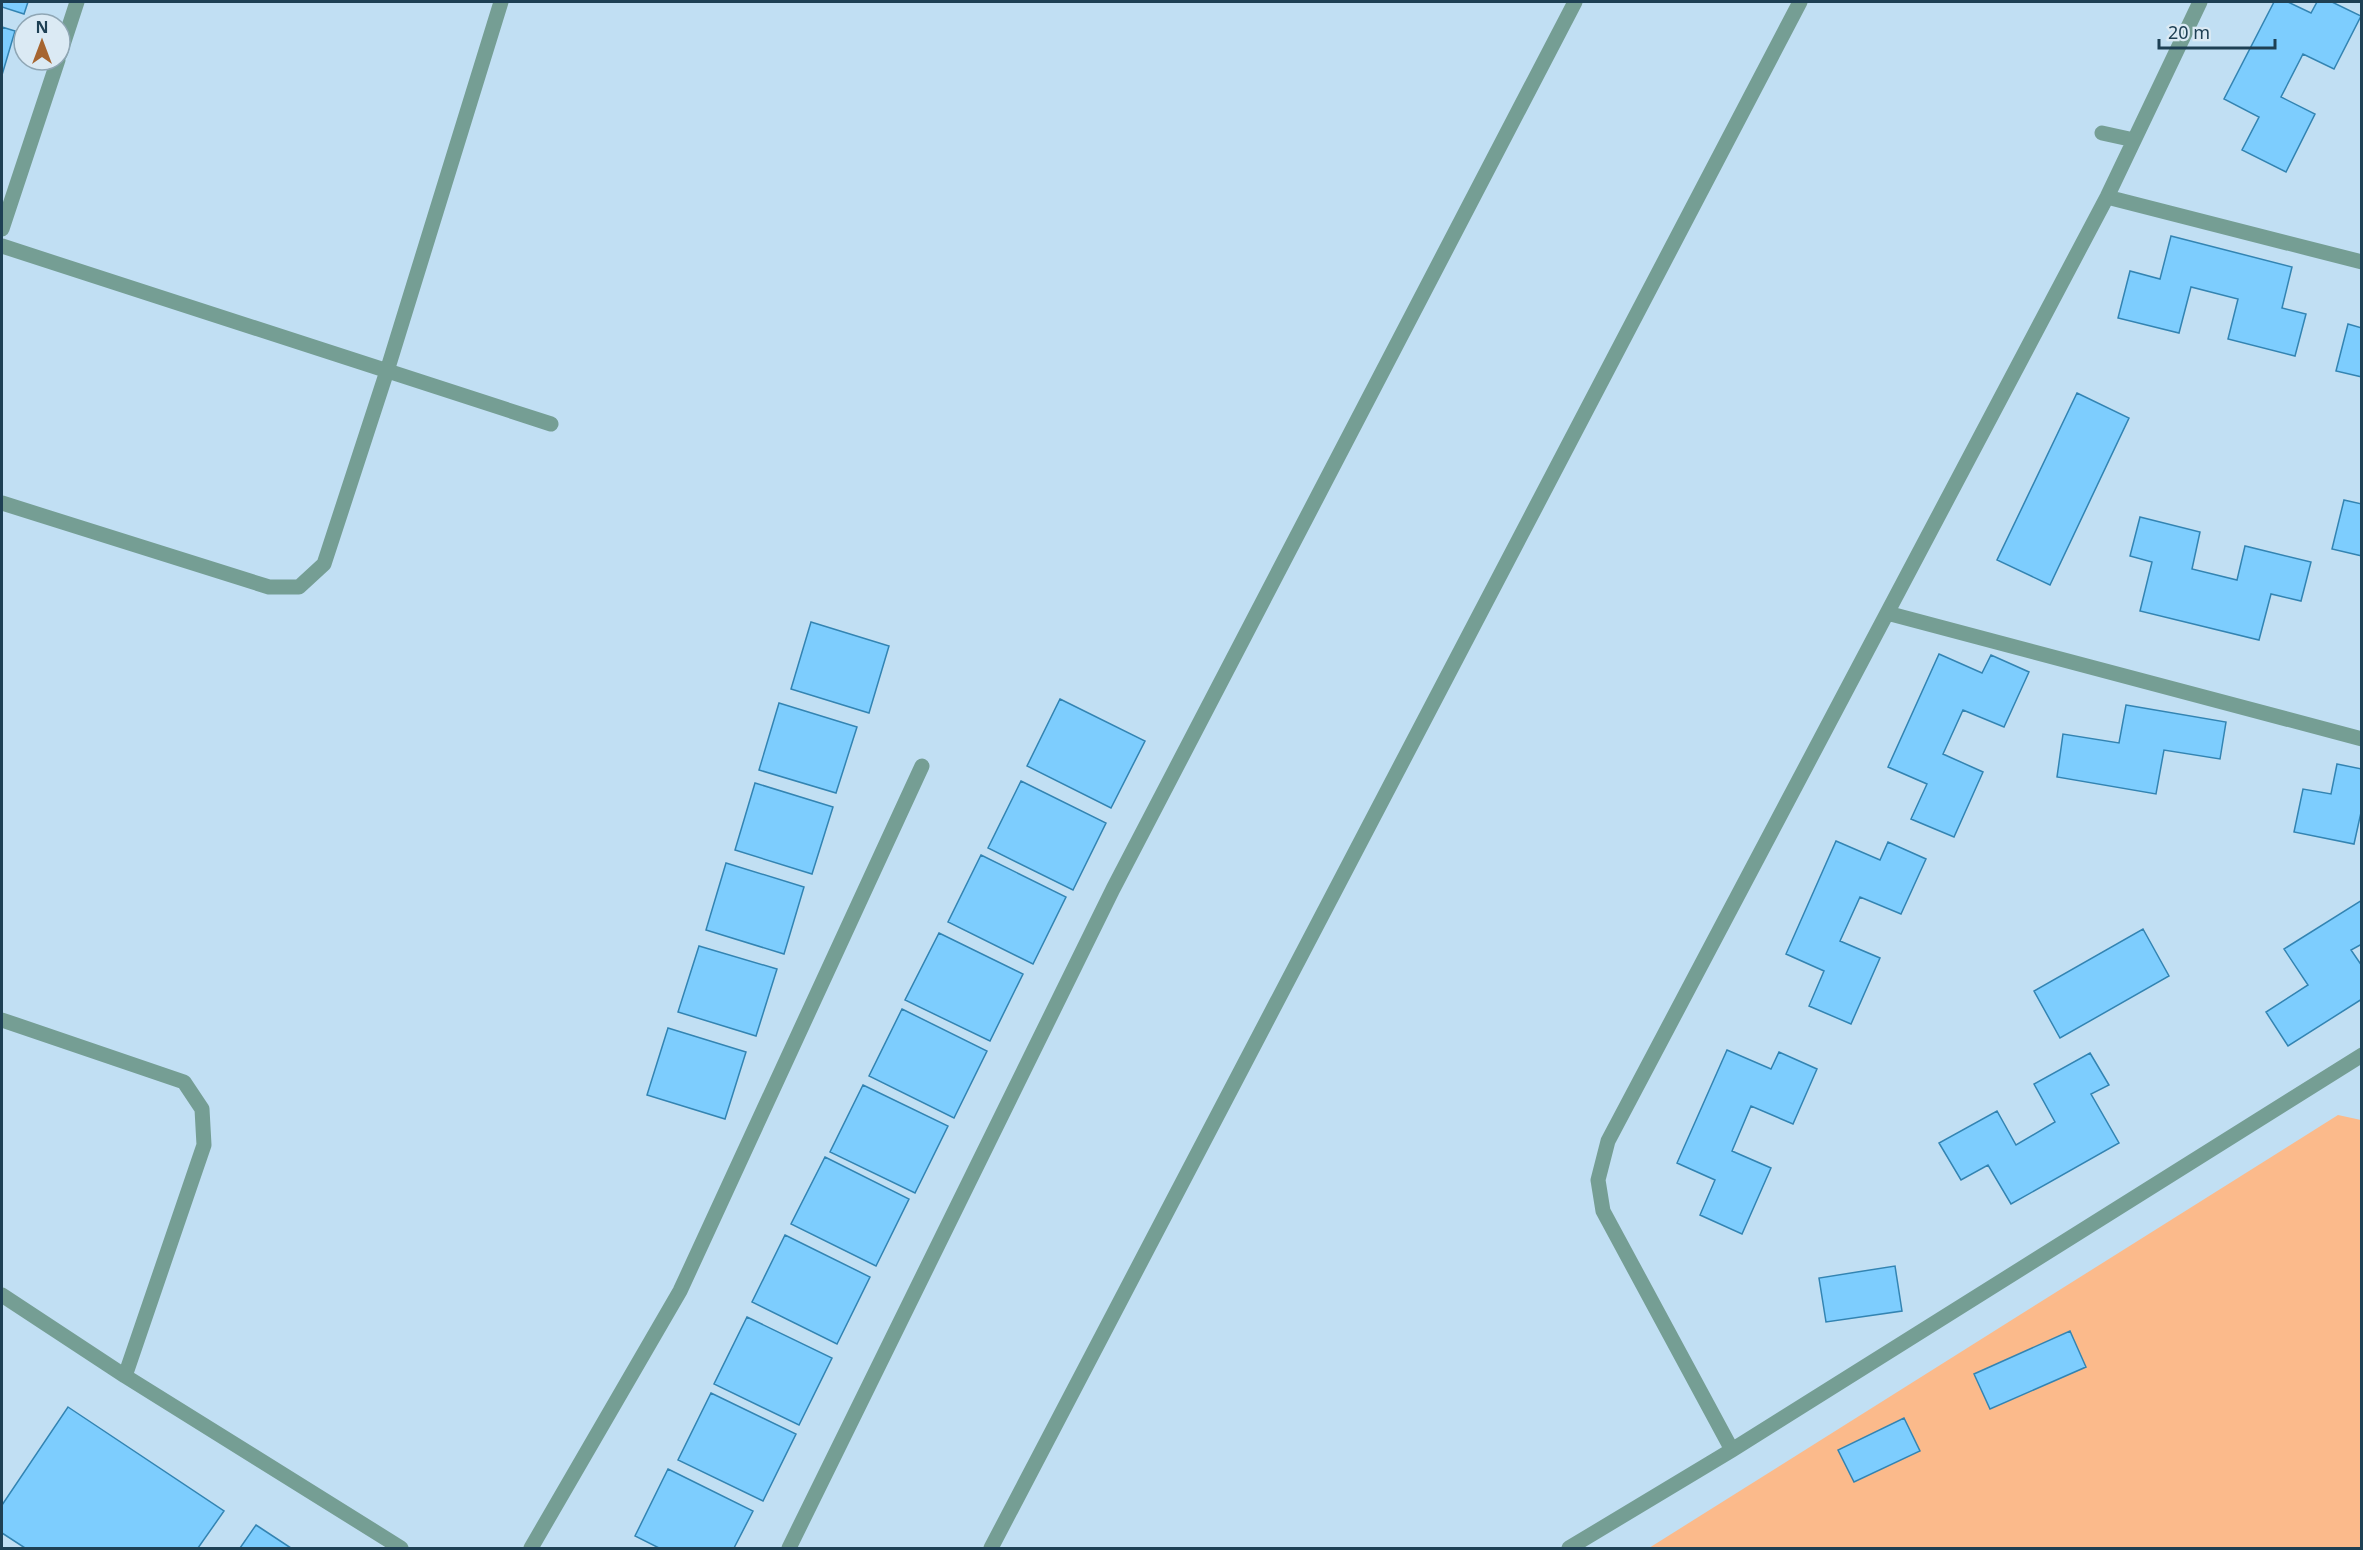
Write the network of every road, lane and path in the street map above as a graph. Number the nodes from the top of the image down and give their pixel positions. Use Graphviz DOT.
graph roads {
  1 [pos="77,2"];
  2 [pos="501,2"];
  3 [pos="1575,2"];
  4 [pos="1800,2"];
  5 [pos="2200,2"];
  6 [pos="72,17"];
  7 [pos="54,72"];
  8 [pos="2102,133"];
  9 [pos="2134,140"];
  10 [pos="2107,197"];
  11 [pos="2,230"];
  12 [pos="2,246"];
  13 [pos="2361,262"];
  14 [pos="387,371"];
  15 [pos="551,424"];
  16 [pos="2,503"];
  17 [pos="1887,613"];
  18 [pos="2361,739"];
  19 [pos="922,766"];
  20 [pos="2,1020"];
  21 [pos="2361,1055"];
  22 [pos="2,1295"];
  23 [pos="125,1376"];
  24 [pos="1732,1450"];
  25 [pos="401,1548"];
  26 [pos="531,1548"];
  27 [pos="789,1548"];
  28 [pos="991,1548"];
  29 [pos="1569,1548"];
  1 -- 6 [label="street"];
  2 -- 14 [label="street"];
  3 -- 27 [label="street"];
  4 -- 28 [label="street"];
  5 -- 9 [label="street"];
  7 -- 11 [label="street"];
  8 -- 9 [label="street"];
  9 -- 10 [label="street"];
  10 -- 13 [label="street"];
  10 -- 17 [label="street"];
  12 -- 14 [label="street"];
  14 -- 15 [label="street"];
  14 -- 16 [label="street"];
  17 -- 18 [label="street"];
  17 -- 24 [label="street"];
  19 -- 26 [label="street"];
  20 -- 23 [label="street"];
  21 -- 24 [label="street"];
  22 -- 23 [label="street"];
  23 -- 25 [label="street"];
  24 -- 29 [label="street"];
}
